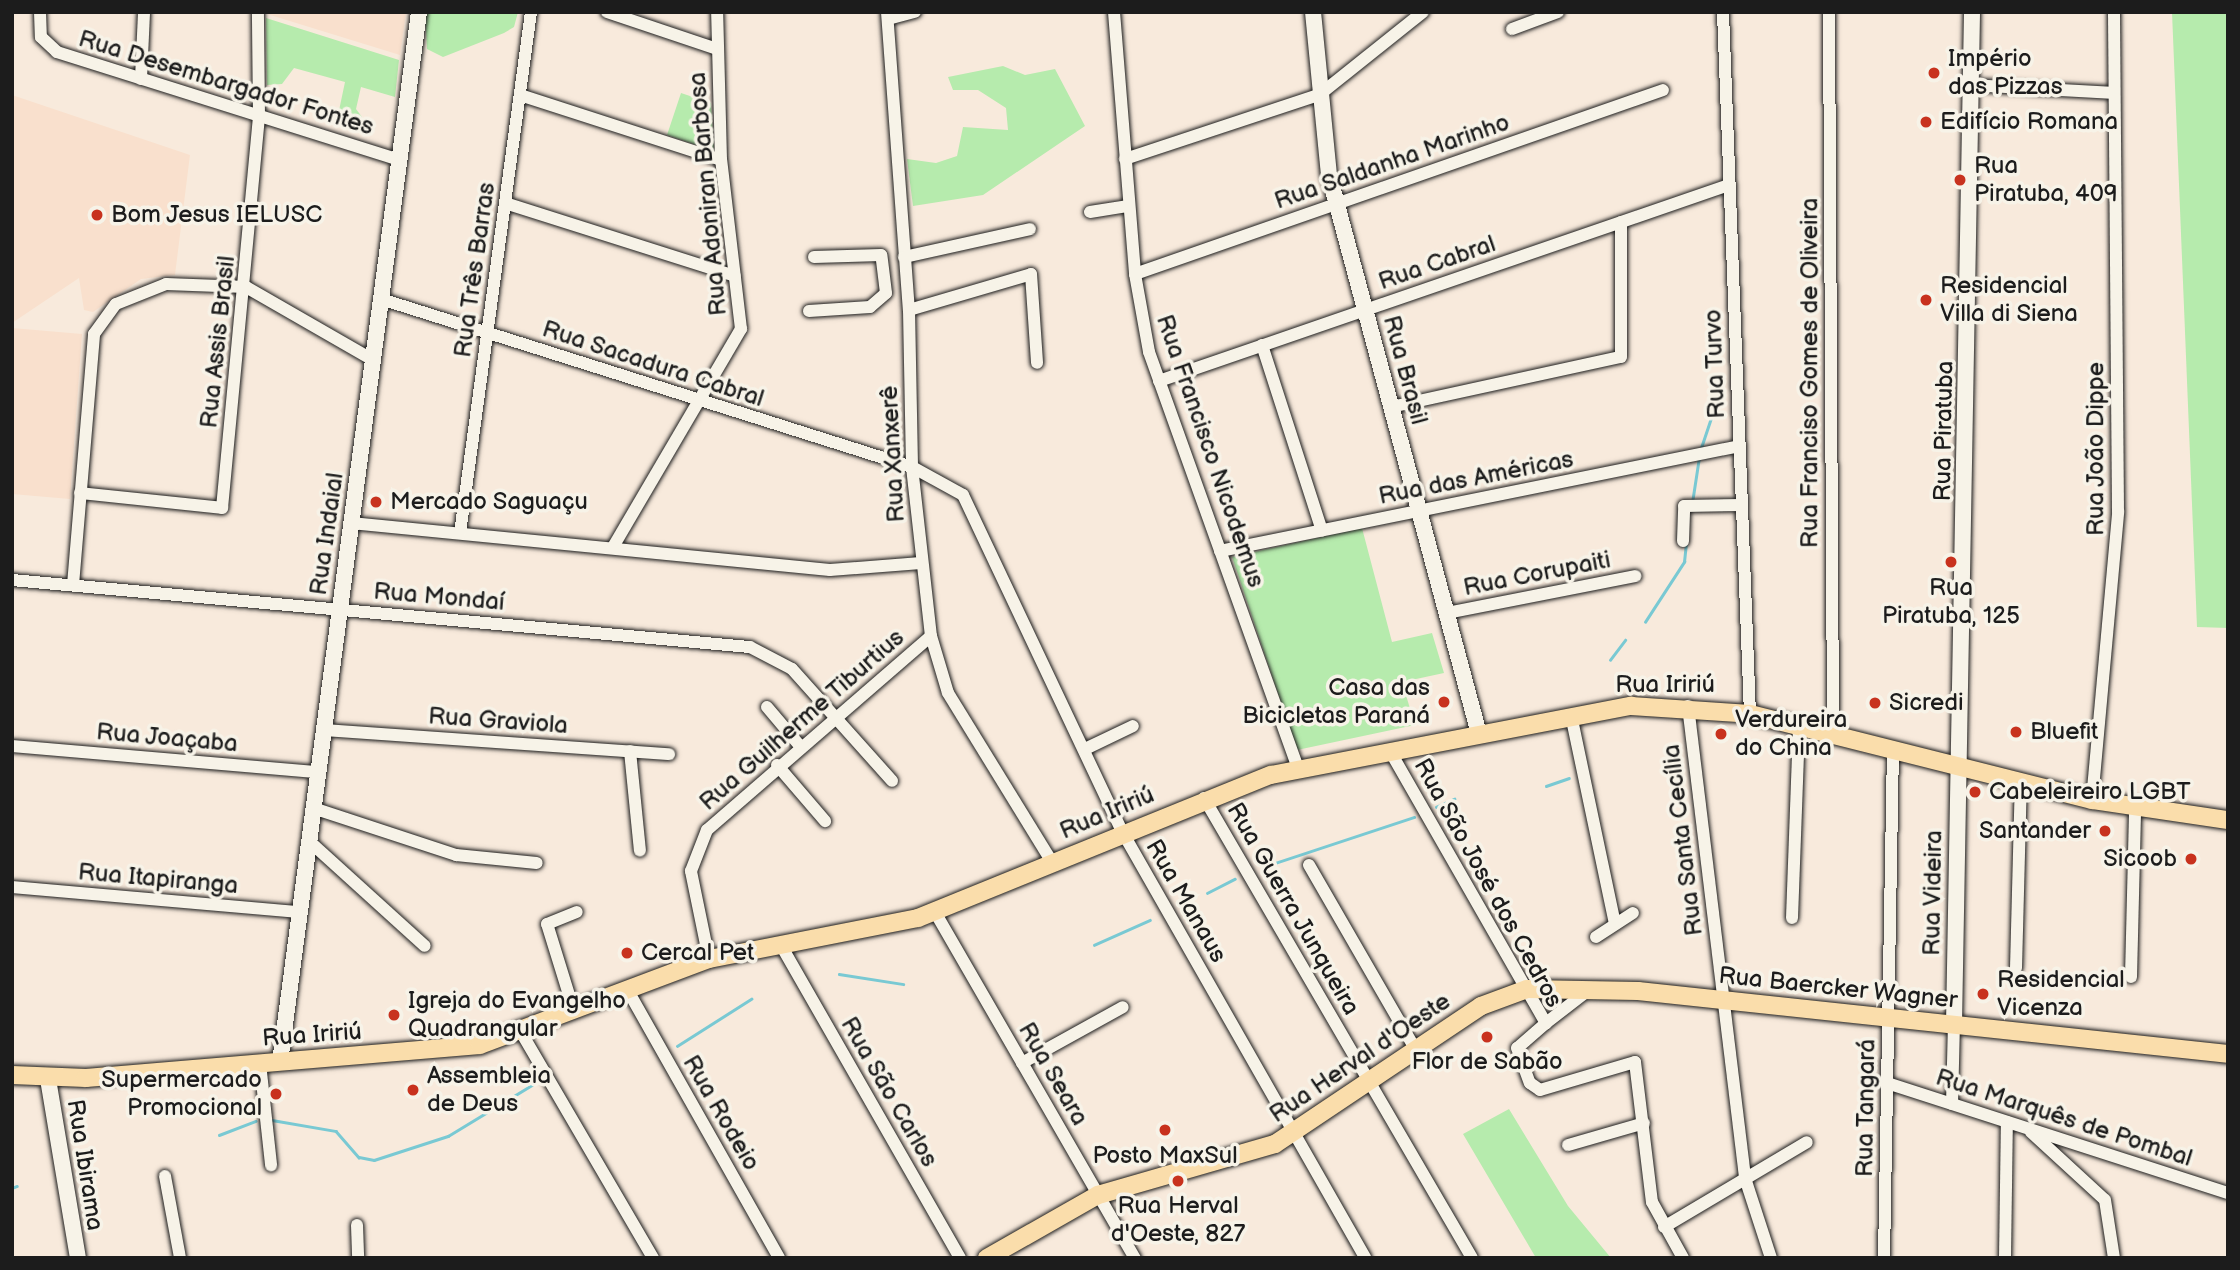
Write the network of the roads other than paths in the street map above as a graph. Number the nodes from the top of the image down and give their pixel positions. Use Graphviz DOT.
graph roads {
  1 [pos="40,12"];
  2 [pos="144,12"];
  3 [pos="258,12"];
  4 [pos="419,12"];
  5 [pos="531,12"];
  6 [pos="607,12"];
  7 [pos="717,12"];
  8 [pos="915,12"];
  9 [pos="1114,12"];
  10 [pos="1313,12"];
  11 [pos="1423,12"];
  12 [pos="1558,12"];
  13 [pos="1723,12"];
  14 [pos="1829,12"];
  15 [pos="1972,12"];
  16 [pos="2114,12"];
  17 [pos="888,16"];
  18 [pos="1512,29"];
  19 [pos="717,48"];
  20 [pos="141,79"];
  21 [pos="1971,85"];
  22 [pos="1663,90"];
  23 [pos="2114,93"];
  24 [pos="520,96"];
  25 [pos="1319,96"];
  26 [pos="259,116"];
  27 [pos="1125,159"];
  28 [pos="399,160"];
  29 [pos="721,160"];
  30 [pos="1730,185"];
  31 [pos="505,203"];
  32 [pos="1336,204"];
  33 [pos="1129,206"];
  34 [pos="1090,212"];
  35 [pos="1621,222"];
  36 [pos="1030,229"];
  37 [pos="814,257"];
  38 [pos="904,257"];
  39 [pos="1135,274"];
  40 [pos="735,276"];
  41 [pos="906,283"];
  42 [pos="246,286"];
  43 [pos="886,286"];
  44 [pos="381,299"];
  45 [pos="909,310"];
  46 [pos="1365,310"];
  47 [pos="809,311"];
  48 [pos="487,334"];
  49 [pos="1262,345"];
  50 [pos="373,360"];
  51 [pos="1037,363"];
  52 [pos="1159,381"];
  53 [pos="700,402"];
  54 [pos="1391,407"];
  55 [pos="1740,446"];
  56 [pos="912,467"];
  57 [pos="80,493"];
  58 [pos="1742,505"];
  59 [pos="1419,511"];
  60 [pos="351,523"];
  61 [pos="1322,531"];
  62 [pos="460,533"];
  63 [pos="1683,541"];
  64 [pos="613,547"];
  65 [pos="1220,551"];
  66 [pos="921,563"];
  67 [pos="1635,576"];
  68 [pos="12,580"];
  69 [pos="73,585"];
  70 [pos="340,609"];
  71 [pos="1447,613"];
  72 [pos="931,636"];
  73 [pos="1688,706"];
  74 [pos="767,707"];
  75 [pos="1750,714"];
  76 [pos="835,715"];
  77 [pos="1571,715"];
  78 [pos="1133,726"];
  79 [pos="1799,726"];
  80 [pos="323,730"];
  81 [pos="1479,734"];
  82 [pos="1833,734"];
  83 [pos="12,746"];
  84 [pos="800,746"];
  85 [pos="1085,749"];
  86 [pos="1893,750"];
  87 [pos="630,751"];
  88 [pos="1390,751"];
  89 [pos="669,754"];
  90 [pos="777,765"];
  91 [pos="1962,767"];
  92 [pos="1298,768"];
  93 [pos="318,772"];
  94 [pos="892,781"];
  95 [pos="2021,783"];
  96 [pos="1204,798"];
  97 [pos="2092,800"];
  98 [pos="313,808"];
  99 [pos="2135,808"];
  100 [pos="2228,820"];
  101 [pos="825,821"];
  102 [pos="1123,833"];
  103 [pos="309,841"];
  104 [pos="640,851"];
  105 [pos="1052,862"];
  106 [pos="537,863"];
  107 [pos="1308,865"];
  108 [pos="12,887"];
  109 [pos="299,912"];
  110 [pos="577,912"];
  111 [pos="935,912"];
  112 [pos="1633,913"];
  113 [pos="1793,918"];
  114 [pos="1615,923"];
  115 [pos="1596,937"];
  116 [pos="425,946"];
  117 [pos="782,947"];
  118 [pos="709,959"];
  119 [pos="2015,968"];
  120 [pos="2131,977"];
  121 [pos="1591,988"];
  122 [pos="627,989"];
  123 [pos="1527,989"];
  124 [pos="1724,1002"];
  125 [pos="1123,1007"];
  126 [pos="574,1011"];
  127 [pos="1888,1018"];
  128 [pos="1546,1023"];
  129 [pos="1954,1024"];
  130 [pos="522,1032"];
  131 [pos="1416,1050"];
  132 [pos="2228,1054"];
  133 [pos="280,1062"];
  134 [pos="260,1063"];
  135 [pos="1022,1063"];
  136 [pos="12,1075"];
  137 [pos="48,1079"];
  138 [pos="1370,1082"];
  139 [pos="1887,1083"];
  140 [pos="1952,1104"];
  141 [pos="2007,1122"];
  142 [pos="1644,1123"];
  143 [pos="2025,1128"];
  144 [pos="1294,1134"];
  145 [pos="1807,1142"];
  146 [pos="1568,1146"];
  147 [pos="271,1165"];
  148 [pos="164,1176"];
  149 [pos="1745,1178"];
  150 [pos="2228,1193"];
  151 [pos="1098,1195"];
  152 [pos="357,1225"];
  153 [pos="1664,1227"];
  154 [pos="78,1258"];
  155 [pos="180,1258"];
  156 [pos="358,1258"];
  157 [pos="653,1258"];
  158 [pos="779,1258"];
  159 [pos="960,1258"];
  160 [pos="987,1258"];
  161 [pos="1135,1258"];
  162 [pos="1365,1258"];
  163 [pos="1472,1258"];
  164 [pos="1684,1258"];
  165 [pos="1771,1258"];
  166 [pos="1884,1258"];
  167 [pos="2005,1258"];
  168 [pos="2114,1258"];
  1 -- 20 [label="street, Rua Desembargador Fontes"];
  2 -- 20 [label="street"];
  3 -- 26 [label="street, Rua Assis Brasil"];
  4 -- 28 [label="street, Rua Indaial"];
  5 -- 24 [label="street, Rua Três Barras"];
  6 -- 19 [label="street"];
  7 -- 19 [label="street, Rua Adoniran Barbosa"];
  8 -- 17 [label="street"];
  9 -- 27 [label="street, Rua Francisco Nicodemus"];
  10 -- 25 [label="street, Rua Brasil"];
  11 -- 25 [label="street"];
  12 -- 18 [label="street"];
  13 -- 30 [label="street, Rua Turvo"];
  14 -- 82 [label="street, Rua Franciso Gomes de Oliveira"];
  15 -- 21 [label="street, Rua Piratuba"];
  16 -- 23 [label="street, Rua João Dippe"];
  17 -- 38 [label="street, Rua Xanxerê"];
  19 -- 29 [label="street, Rua Adoniran Barbosa"];
  20 -- 26 [label="street, Rua Desembargador Fontes"];
  21 -- 23 [label="street"];
  21 -- 91 [label="street, Rua Piratuba"];
  22 -- 32 [label="street, Rua Saldanha Marinho"];
  23 -- 97 [label="street, Rua João Dippe"];
  24 -- 29 [label="street"];
  24 -- 31 [label="street, Rua Três Barras"];
  25 -- 27 [label="street"];
  25 -- 32 [label="street, Rua Brasil"];
  26 -- 28 [label="street, Rua Desembargador Fontes"];
  26 -- 42 [label="street, Rua Assis Brasil"];
  27 -- 33 [label="street, Rua Francisco Nicodemus"];
  28 -- 44 [label="street, Rua Indaial"];
  29 -- 40 [label="street, Rua Adoniran Barbosa"];
  30 -- 35 [label="street, Rua Cabral"];
  30 -- 55 [label="street, Rua Turvo"];
  31 -- 40 [label="street"];
  31 -- 48 [label="street, Rua Três Barras"];
  32 -- 39 [label="street, Rua Saldanha Marinho"];
  32 -- 46 [label="street, Rua Brasil"];
  33 -- 34 [label="street"];
  33 -- 39 [label="street, Rua Francisco Nicodemus"];
  35 -- 46 [label="street, Rua Cabral"];
  35 -- 54 [label="street"];
  36 -- 38 [label="street"];
  37 -- 43 [label="street"];
  38 -- 41 [label="street, Rua Xanxerê"];
  39 -- 52 [label="street, Rua Francisco Nicodemus"];
  40 -- 53 [label="street, Rua Adoniran Barbosa"];
  41 -- 43 [label="street"];
  41 -- 45 [label="street, Rua Xanxerê"];
  42 -- 50 [label="street"];
  42 -- 57 [label="street"];
  42 -- 57 [label="street, Rua Assis Brasil"];
  43 -- 47 [label="street"];
  44 -- 48 [label="street, Rua Sacadura Cabral"];
  44 -- 50 [label="street, Rua Indaial"];
  45 -- 51 [label="street"];
  45 -- 56 [label="street, Rua Xanxerê"];
  46 -- 49 [label="street, Rua Cabral"];
  46 -- 54 [label="street, Rua Brasil"];
  48 -- 53 [label="street, Rua Sacadura Cabral"];
  48 -- 62 [label="street, Rua Três Barras"];
  49 -- 52 [label="street, Rua Cabral"];
  49 -- 61 [label="street"];
  50 -- 60 [label="street, Rua Indaial"];
  52 -- 65 [label="street, Rua Francisco Nicodemus"];
  53 -- 56 [label="street, Rua Sacadura Cabral"];
  53 -- 64 [label="street, Rua Adoniran Barbosa"];
  54 -- 59 [label="street, Rua Brasil"];
  55 -- 58 [label="street, Rua Turvo"];
  55 -- 59 [label="street, Rua das Américas"];
  56 -- 66 [label="street, Rua Xanxerê"];
  56 -- 85 [label="street, Rua Manaus"];
  57 -- 69 [label="street"];
  58 -- 63 [label="street"];
  58 -- 75 [label="street, Rua Turvo"];
  59 -- 61 [label="street, Rua das Américas"];
  59 -- 71 [label="street, Rua Brasil"];
  60 -- 62 [label="street"];
  60 -- 70 [label="street, Rua Indaial"];
  61 -- 65 [label="street, Rua das Américas"];
  62 -- 64 [label="street"];
  64 -- 66 [label="street"];
  65 -- 92 [label="street, Rua Francisco Nicodemus"];
  66 -- 72 [label="street, Rua Xanxerê"];
  67 -- 71 [label="street, Rua Corupaiti"];
  68 -- 69 [label="street, Rua Mondaí"];
  69 -- 70 [label="street, Rua Mondaí"];
  70 -- 76 [label="street, Rua Mondaí"];
  70 -- 80 [label="street, Rua Indaial"];
  71 -- 81 [label="street, Rua Brasil"];
  72 -- 76 [label="street, Rua Guilherme Tiburtius"];
  72 -- 105 [label="street, Rua Xanxerê"];
  73 -- 75 [label="main road, Rua Iririú"];
  73 -- 77 [label="main road, Rua Iririú"];
  73 -- 124 [label="street, Rua Santa Cecília"];
  74 -- 84 [label="street"];
  75 -- 79 [label="main road, Rua Iririú"];
  76 -- 84 [label="street, Rua Guilherme Tiburtius"];
  76 -- 94 [label="street, Rua Mondaí"];
  77 -- 81 [label="main road, Rua Iririú"];
  77 -- 114 [label="street"];
  78 -- 85 [label="street"];
  79 -- 82 [label="main road, Rua Iririú"];
  79 -- 113 [label="street"];
  80 -- 87 [label="street, Rua Graviola"];
  80 -- 93 [label="street, Rua Indaial"];
  81 -- 88 [label="main road, Rua Iririú"];
  82 -- 86 [label="main road, Rua Iririú"];
  83 -- 93 [label="street, Rua Joaçaba"];
  84 -- 90 [label="street, Rua Guilherme Tiburtius"];
  85 -- 102 [label="street, Rua Manaus"];
  86 -- 91 [label="main road, Rua Iririú"];
  86 -- 127 [label="street, Rua Tangará"];
  87 -- 89 [label="street, Rua Graviola"];
  87 -- 104 [label="street"];
  88 -- 92 [label="main road, Rua Iririú"];
  88 -- 123 [label="street, Rua São José dos Cedros"];
  90 -- 101 [label="street"];
  90 -- 118 [label="street, Rua Guilherme Tiburtius"];
  91 -- 95 [label="main road, Rua Iririú"];
  91 -- 129 [label="street, Rua Videira"];
  92 -- 96 [label="main road, Rua Iririú"];
  93 -- 98 [label="street, Rua Indaial"];
  95 -- 97 [label="main road, Rua Iririú"];
  95 -- 119 [label="street"];
  96 -- 102 [label="main road, Rua Iririú"];
  96 -- 138 [label="street, Rua Guerra Junqueira"];
  97 -- 99 [label="main road, Rua Iririú"];
  98 -- 103 [label="street, Rua Indaial"];
  98 -- 106 [label="street"];
  99 -- 100 [label="main road, Rua Iririú"];
  99 -- 120 [label="street"];
  102 -- 105 [label="main road, Rua Iririú"];
  102 -- 144 [label="street, Rua Manaus"];
  103 -- 109 [label="street, Rua Indaial"];
  103 -- 116 [label="street"];
  105 -- 111 [label="main road, Rua Iririú"];
  107 -- 131 [label="street"];
  108 -- 109 [label="street, Rua Itapiranga"];
  109 -- 133 [label="street, Rua Indaial"];
  110 -- 126 [label="street"];
  111 -- 117 [label="main road, Rua Iririú"];
  111 -- 135 [label="street, Rua Seara"];
  112 -- 114 [label="street"];
  114 -- 115 [label="street"];
  117 -- 118 [label="main road, Rua Iririú"];
  117 -- 159 [label="street, Rua São Carlos"];
  118 -- 122 [label="main road, Rua Iririú"];
  121 -- 123 [label="main road, Rua Baercker Wagner"];
  121 -- 124 [label="main road, Rua Baercker Wagner"];
  121 -- 128 [label="street"];
  122 -- 126 [label="main road, Rua Iririú"];
  122 -- 158 [label="street, Rua Rodeio"];
  123 -- 128 [label="street, Rua São José dos Cedros"];
  123 -- 131 [label="main road, Rua Herval d'Oeste"];
  124 -- 127 [label="main road, Rua Baercker Wagner"];
  124 -- 149 [label="street, Rua Santa Cecília"];
  125 -- 135 [label="street"];
  126 -- 130 [label="main road, Rua Iririú"];
  127 -- 129 [label="main road, Rua Baercker Wagner"];
  127 -- 139 [label="street, Rua Tangará"];
  128 -- 142 [label="street, Rua São José dos Cedros"];
  129 -- 132 [label="main road, Rua Baercker Wagner"];
  129 -- 140 [label="street, Rua Videira"];
  130 -- 133 [label="main road, Rua Iririú"];
  130 -- 157 [label="street"];
  131 -- 138 [label="main road, Rua Herval d'Oeste"];
  133 -- 134 [label="main road, Rua Iririú"];
  134 -- 137 [label="main road, Rua Iririú"];
  134 -- 147 [label="street"];
  135 -- 151 [label="street, Rua Seara"];
  136 -- 137 [label="main road, Rua Iririú"];
  137 -- 154 [label="street, Rua Ibirama"];
  138 -- 144 [label="main road, Rua Herval d'Oeste"];
  138 -- 163 [label="street, Rua Guerra Junqueira"];
  139 -- 140 [label="street, Rua Marquês de Pombal"];
  139 -- 166 [label="street, Rua Tangará"];
  140 -- 141 [label="street, Rua Marquês de Pombal"];
  141 -- 143 [label="street, Rua Marquês de Pombal"];
  141 -- 167 [label="street"];
  142 -- 146 [label="street"];
  142 -- 153 [label="street, Rua São José dos Cedros"];
  143 -- 150 [label="street, Rua Marquês de Pombal"];
  143 -- 168 [label="street"];
  144 -- 151 [label="main road, Rua Herval d'Oeste"];
  144 -- 162 [label="street, Rua Manaus"];
  145 -- 149 [label="street"];
  148 -- 155 [label="street"];
  149 -- 153 [label="street"];
  149 -- 165 [label="street, Rua Santa Cecília"];
  151 -- 160 [label="main road, Rua Herval d'Oeste"];
  151 -- 161 [label="street, Rua Seara"];
  152 -- 156 [label="street"];
  153 -- 164 [label="street, Rua São José dos Cedros"];
}
